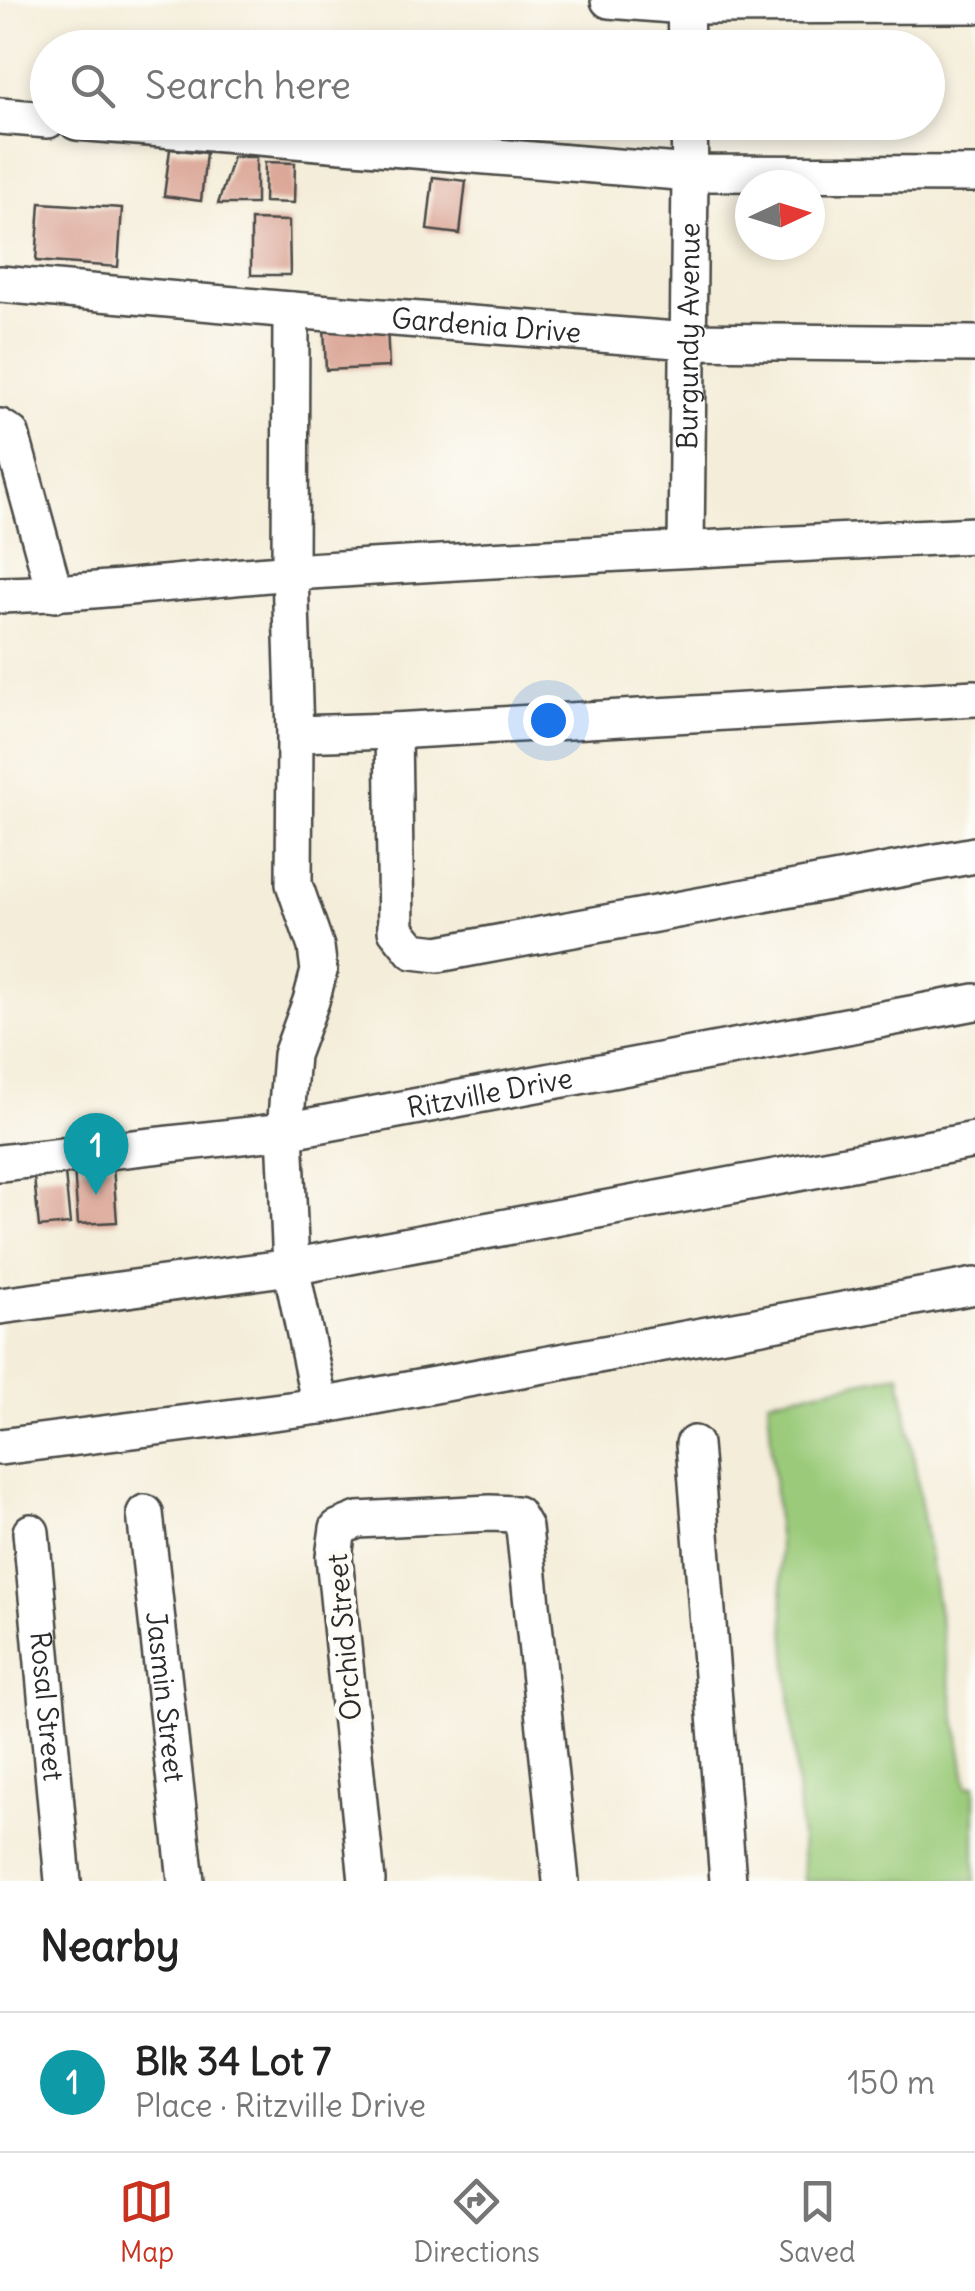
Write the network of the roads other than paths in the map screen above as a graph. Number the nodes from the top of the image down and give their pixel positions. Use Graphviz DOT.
graph roads {
  1 [pos="609,0"];
  2 [pos="684,3"];
  3 [pos="975,5"];
  4 [pos="685,30"];
  5 [pos="0,116"];
  6 [pos="30,118"];
  7 [pos="293,140"];
  8 [pos="689,140"];
  9 [pos="690,173"];
  10 [pos="975,174"];
  11 [pos="0,284"];
  12 [pos="291,310"];
  13 [pos="690,341"];
  14 [pos="975,344"];
  15 [pos="0,428"];
  16 [pos="975,535"];
  17 [pos="686,548"];
  18 [pos="290,572"];
  19 [pos="54,594"];
  20 [pos="0,596"];
  21 [pos="975,698"];
  22 [pos="393,731"];
  23 [pos="295,734"];
  24 [pos="975,855"];
  25 [pos="975,1002"];
  26 [pos="286,1132"];
  27 [pos="975,1140"];
  28 [pos="0,1163"];
  29 [pos="290,1267"];
  30 [pos="975,1286"];
  31 [pos="0,1306"];
  32 [pos="320,1406"];
  33 [pos="694,1444"];
  34 [pos="0,1447"];
  35 [pos="145,1513"];
  36 [pos="30,1532"];
  37 [pos="63,1881"];
  38 [pos="186,1881"];
  39 [pos="367,1881"];
  40 [pos="560,1881"];
  41 [pos="728,1881"];
  1 -- 2 [label="street"];
  2 -- 3 [label="street"];
  2 -- 4 [label="street"];
  5 -- 6 [label="street"];
  7 -- 9 [label="street"];
  8 -- 9 [label="street, Burgundy Avenue"];
  9 -- 10 [label="street"];
  9 -- 13 [label="street, Burgundy Avenue"];
  11 -- 12 [label="street, Gardenia Drive"];
  12 -- 13 [label="street, Gardenia Drive"];
  12 -- 18 [label="street"];
  13 -- 14 [label="street, Gardenia Drive"];
  13 -- 17 [label="street, Burgundy Avenue"];
  15 -- 19 [label="street"];
  16 -- 17 [label="street"];
  17 -- 18 [label="street"];
  18 -- 19 [label="street"];
  18 -- 23 [label="street"];
  19 -- 20 [label="street"];
  21 -- 22 [label="street"];
  22 -- 23 [label="street"];
  22 -- 24 [label="street"];
  23 -- 26 [label="street"];
  25 -- 26 [label="street, Ritzville Drive"];
  26 -- 28 [label="street, Ritzville Drive"];
  26 -- 29 [label="street"];
  27 -- 29 [label="street"];
  29 -- 31 [label="street"];
  29 -- 32 [label="street"];
  30 -- 32 [label="street"];
  32 -- 34 [label="street"];
  33 -- 41 [label="street"];
  35 -- 38 [label="street, Jasmin Street"];
  36 -- 37 [label="street, Rosal Street"];
  39 -- 40 [label="street, Orchid Street"];
}
